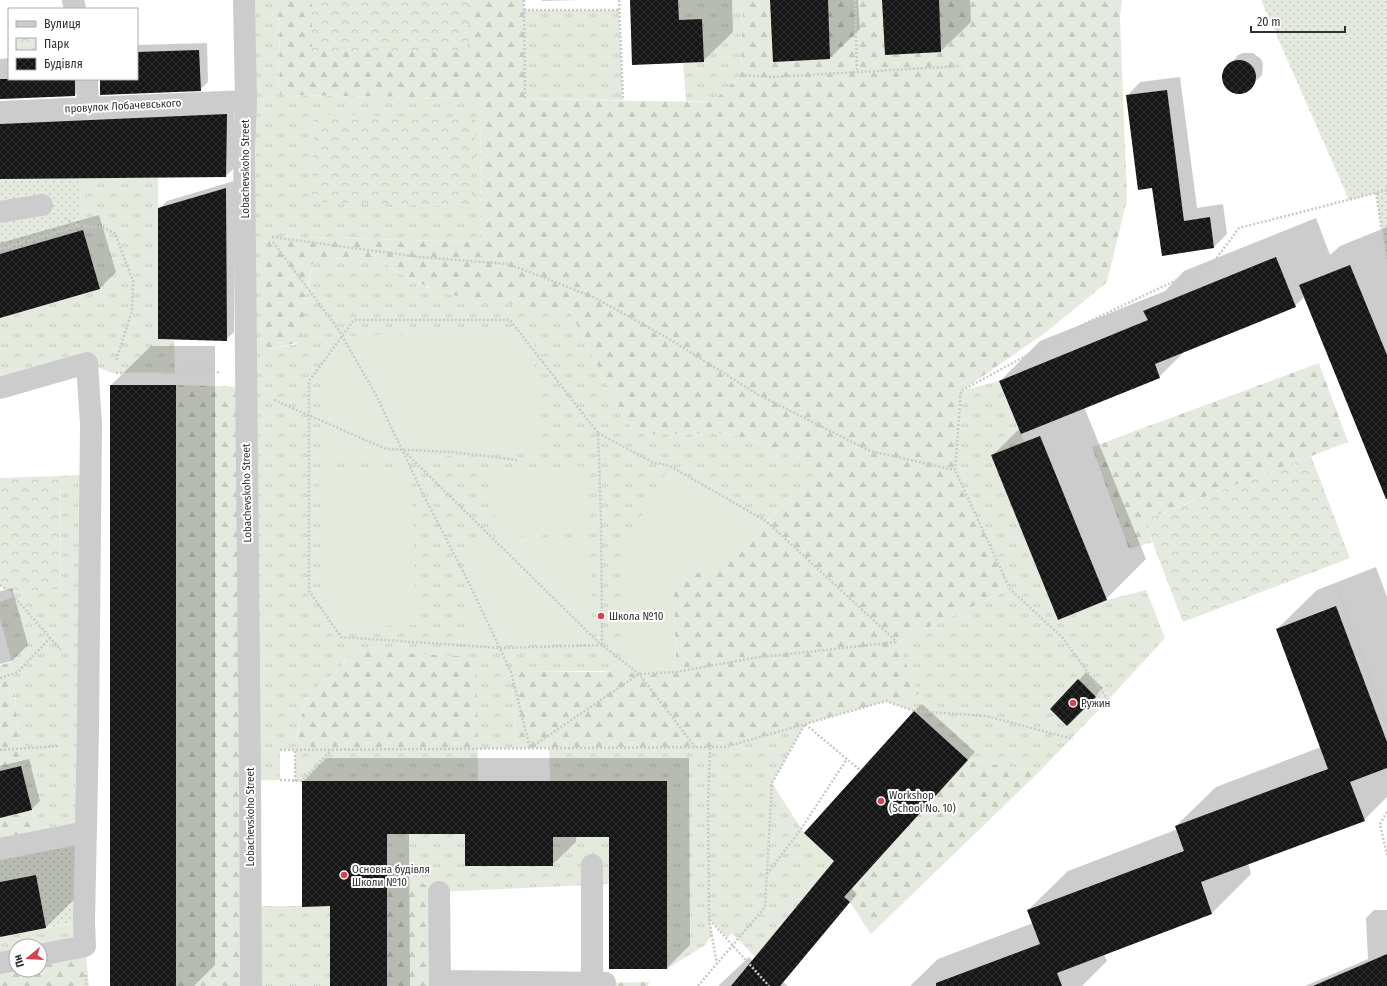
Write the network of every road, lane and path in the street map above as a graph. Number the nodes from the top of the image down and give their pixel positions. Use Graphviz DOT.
graph roads {
  1 [pos="244,0"];
  2 [pos="524,0"];
  3 [pos="620,0"];
  4 [pos="855,0"];
  5 [pos="524,10"];
  6 [pos="619,10"];
  7 [pos="961,66"];
  8 [pos="857,72"];
  9 [pos="741,75"];
  10 [pos="87,80"];
  11 [pos="525,99"];
  12 [pos="623,100"];
  13 [pos="246,101"];
  14 [pos="88,108"];
  15 [pos="0,112"];
  16 [pos="1387,190"];
  17 [pos="1376,193"];
  18 [pos="42,205"];
  19 [pos="0,212"];
  20 [pos="78,226"];
  21 [pos="0,249"];
  22 [pos="1387,262"];
  23 [pos="342,337"];
  24 [pos="87,363"];
  25 [pos="112,373"];
  26 [pos="246,387"];
  27 [pos="0,388"];
  28 [pos="309,415"];
  29 [pos="598,433"];
  30 [pos="402,450"];
  31 [pos="518,460"];
  32 [pos="955,470"];
  33 [pos="0,585"];
  34 [pos="50,638"];
  35 [pos="602,645"];
  36 [pos="500,648"];
  37 [pos="62,651"];
  38 [pos="639,674"];
  39 [pos="0,678"];
  40 [pos="1108,700"];
  41 [pos="1387,723"];
  42 [pos="805,724"];
  43 [pos="1073,739"];
  44 [pos="87,744"];
  45 [pos="695,747"];
  46 [pos="710,747"];
  47 [pos="530,748"];
  48 [pos="0,750"];
  49 [pos="280,750"];
  50 [pos="295,750"];
  51 [pos="331,750"];
  52 [pos="847,759"];
  53 [pos="860,770"];
  54 [pos="280,780"];
  55 [pos="295,781"];
  56 [pos="1387,812"];
  57 [pos="86,832"];
  58 [pos="0,849"];
  59 [pos="1387,855"];
  60 [pos="592,864"];
  61 [pos="767,874"];
  62 [pos="439,892"];
  63 [pos="709,919"];
  64 [pos="734,945"];
  65 [pos="48,953"];
  66 [pos="717,965"];
  67 [pos="441,983"];
  68 [pos="251,986"];
  69 [pos="698,986"];
  70 [pos="770,986"];
  1 -- 13 [label="street, Lobachevskoho Street"];
  2 -- 5 [label="path"];
  3 -- 6 [label="path"];
  4 -- 8 [label="path"];
  5 -- 6 [label="path"];
  5 -- 11 [label="path"];
  6 -- 12 [label="path"];
  7 -- 8 [label="path"];
  8 -- 9 [label="path"];
  10 -- 14 [label="street"];
  13 -- 14 [label="street, провулок Лобачевського"];
  13 -- 26 [label="street, Lobachevskoho Street"];
  14 -- 15 [label="street, провулок Лобачевського"];
  16 -- 17 [label="path"];
  17 -- 22 [label="path"];
  17 -- 32 [label="path"];
  18 -- 19 [label="street"];
  18 -- 20 [label="path"];
  20 -- 21 [label="path"];
  20 -- 25 [label="path"];
  23 -- 28 [label="path"];
  23 -- 29 [label="path"];
  23 -- 30 [label="path"];
  23 -- 32 [label="path"];
  24 -- 25 [label="path"];
  24 -- 27 [label="street"];
  24 -- 44 [label="street"];
  25 -- 26 [label="path"];
  26 -- 28 [label="path"];
  26 -- 68 [label="street, Lobachevskoho Street"];
  28 -- 30 [label="path"];
  28 -- 36 [label="path"];
  29 -- 35 [label="path"];
  29 -- 38 [label="path"];
  30 -- 31 [label="path"];
  30 -- 35 [label="path"];
  30 -- 36 [label="path"];
  32 -- 40 [label="path"];
  33 -- 34 [label="path"];
  34 -- 37 [label="path"];
  34 -- 39 [label="path"];
  35 -- 36 [label="path"];
  35 -- 38 [label="path"];
  36 -- 47 [label="path"];
  38 -- 45 [label="path"];
  38 -- 47 [label="path"];
  41 -- 41 [label="path"];
  42 -- 43 [label="path"];
  42 -- 46 [label="path"];
  42 -- 52 [label="path"];
  42 -- 61 [label="path"];
  44 -- 48 [label="path"];
  44 -- 57 [label="street"];
  45 -- 46 [label="path"];
  45 -- 47 [label="path"];
  46 -- 63 [label="path"];
  47 -- 51 [label="path"];
  49 -- 50 [label="path"];
  50 -- 51 [label="path"];
  50 -- 55 [label="path"];
  51 -- 55 [label="path"];
  52 -- 53 [label="path"];
  52 -- 61 [label="path"];
  54 -- 55 [label="path"];
  56 -- 59 [label="path"];
  57 -- 58 [label="street"];
  57 -- 65 [label="street"];
  60 -- 67 [label="street"];
  61 -- 64 [label="path"];
  62 -- 67 [label="street"];
  63 -- 64 [label="path"];
  63 -- 66 [label="path"];
  64 -- 66 [label="path"];
  64 -- 70 [label="path"];
  66 -- 69 [label="path"];
}
